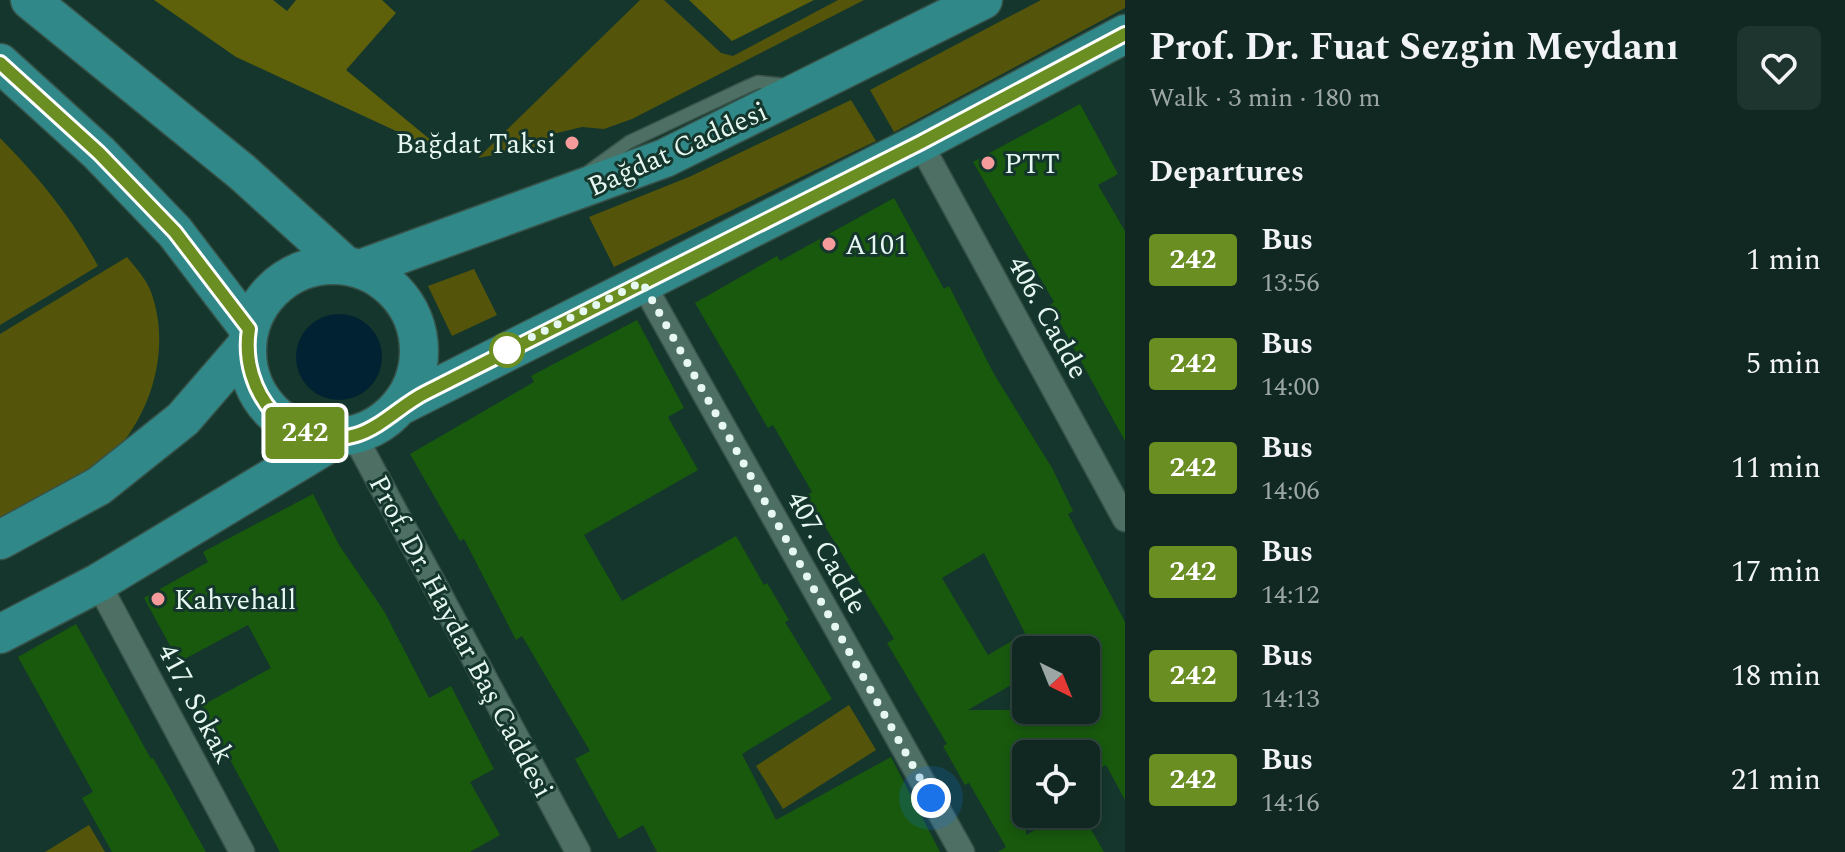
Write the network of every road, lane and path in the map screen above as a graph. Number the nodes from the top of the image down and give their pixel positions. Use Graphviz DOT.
graph roads {
  1 [pos="30,0"];
  2 [pos="983,0"];
  3 [pos="1125,34"];
  4 [pos="0,63"];
  5 [pos="920,143"];
  6 [pos="353,268"];
  7 [pos="642,282"];
  8 [pos="248,337"];
  9 [pos="400,406"];
  10 [pos="346,436"];
  11 [pos="1125,519"];
  12 [pos="0,540"];
  13 [pos="98,583"];
  14 [pos="0,634"];
  15 [pos="242,852"];
  16 [pos="578,852"];
  17 [pos="962,852"];
  1 -- 6 [label="main road"];
  2 -- 6 [label="main road, Bağdat Caddesi"];
  3 -- 5 [label="main road"];
  4 -- 8 [label="main road"];
  5 -- 7 [label="main road"];
  5 -- 11 [label="street, 406. Cadde"];
  6 -- 8 [label="main road"];
  6 -- 9 [label="main road"];
  7 -- 9 [label="main road"];
  7 -- 17 [label="street, 407. Cadde"];
  8 -- 10 [label="main road"];
  8 -- 12 [label="main road"];
  9 -- 10 [label="main road"];
  10 -- 13 [label="main road"];
  10 -- 16 [label="street, Prof. Dr. Haydar Baş Caddesi"];
  13 -- 14 [label="main road"];
  13 -- 15 [label="street, 417. Sokak"];
}
